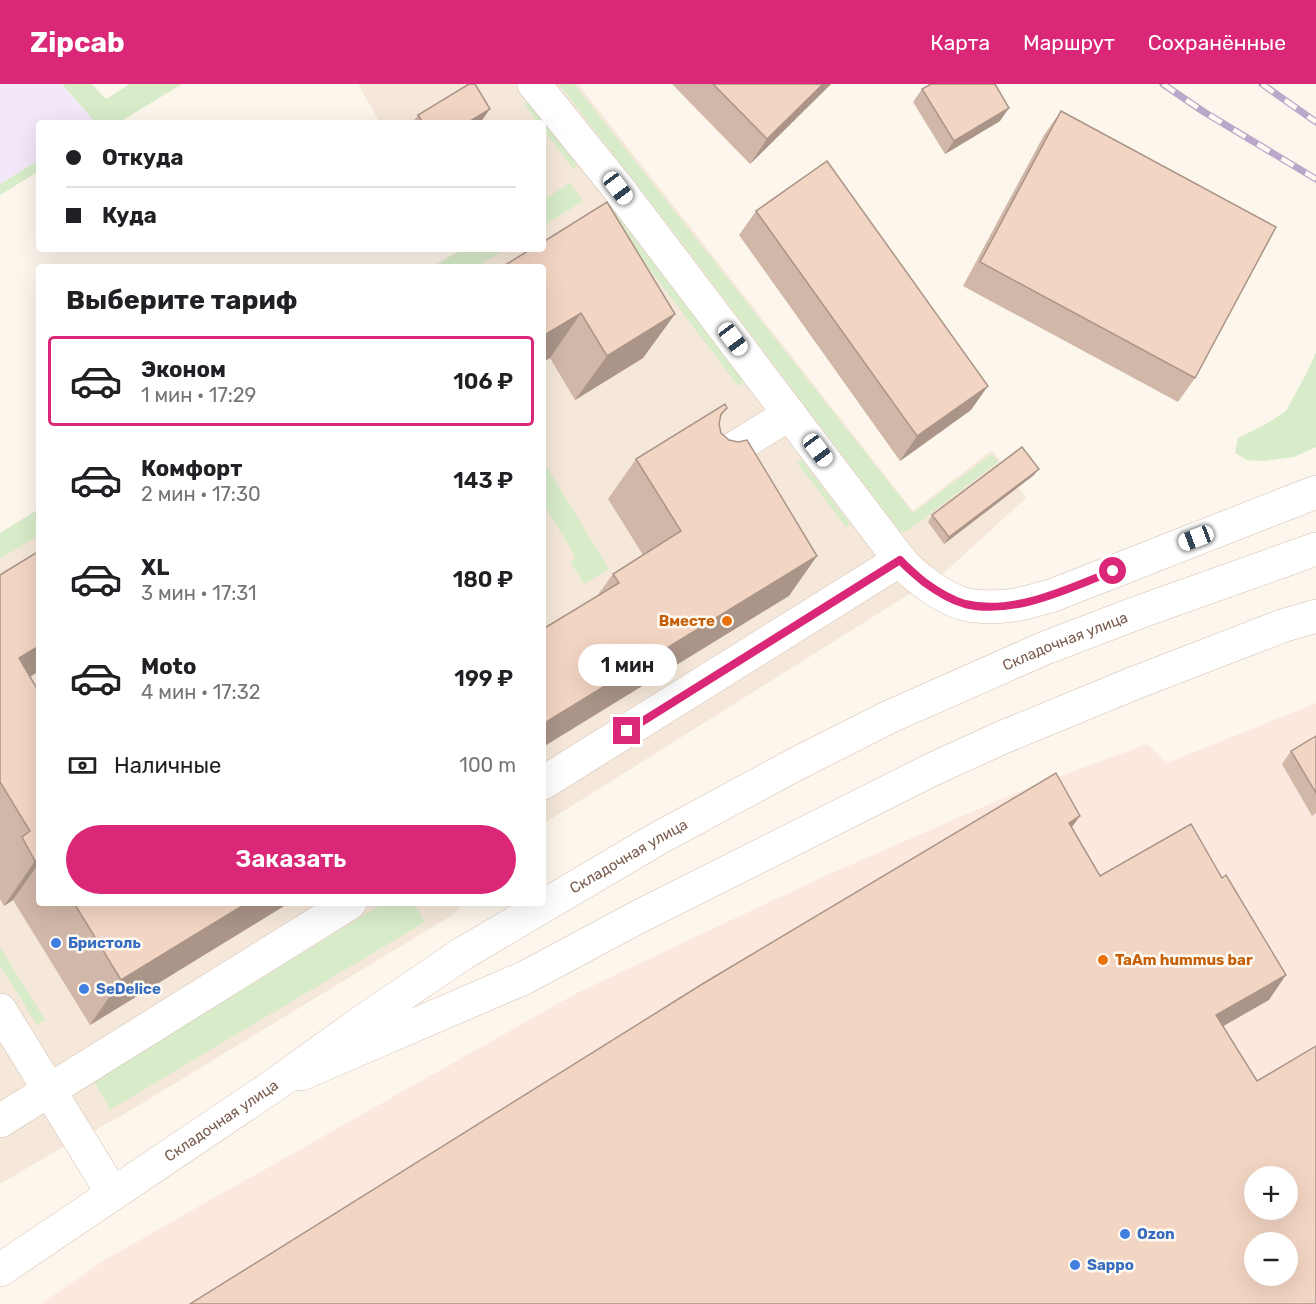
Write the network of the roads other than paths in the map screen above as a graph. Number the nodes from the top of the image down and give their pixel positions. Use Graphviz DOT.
graph roads {
  1 [pos="534,84"];
  2 [pos="790,414"];
  3 [pos="709,464"];
  4 [pos="1316,492"];
  5 [pos="1316,549"];
  6 [pos="903,563"];
  7 [pos="1316,616"];
  8 [pos="546,781"];
  9 [pos="546,904"];
  10 [pos="345,906"];
  11 [pos="543,906"];
  12 [pos="0,1010"];
  13 [pos="270,1088"];
  14 [pos="50,1090"];
  15 [pos="0,1121"];
  16 [pos="113,1194"];
  17 [pos="0,1270"];
  1 -- 2 [label="street"];
  2 -- 3 [label="street"];
  2 -- 6 [label="street"];
  4 -- 6 [label="street"];
  5 -- 9 [label="street, Складочная улица"];
  6 -- 8 [label="street"];
  7 -- 13 [label="street"];
  10 -- 14 [label="street"];
  11 -- 13 [label="street, Складочная улица"];
  12 -- 14 [label="street"];
  13 -- 16 [label="street, Складочная улица"];
  14 -- 15 [label="street"];
  14 -- 16 [label="street"];
  16 -- 17 [label="street, Складочная улица"];
}
